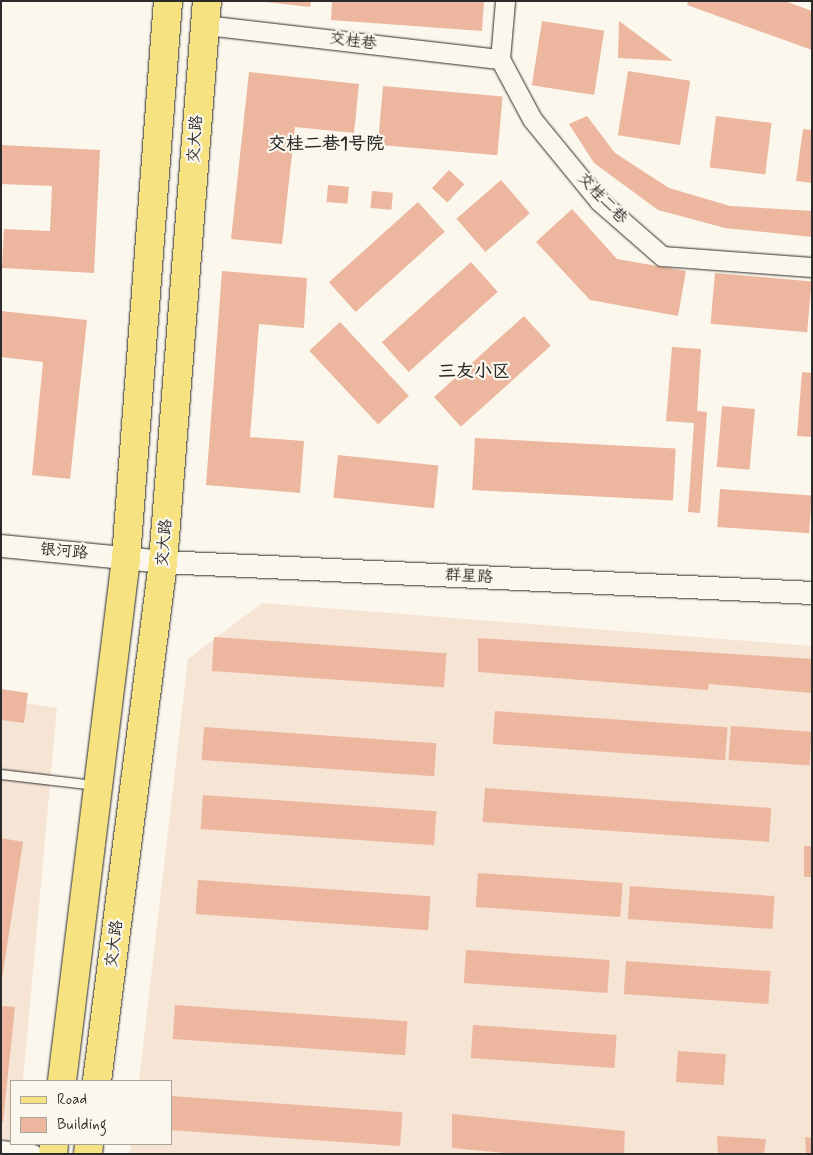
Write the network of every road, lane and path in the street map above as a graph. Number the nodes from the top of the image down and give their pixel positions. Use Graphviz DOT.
graph roads {
  1 [pos="168,1"];
  2 [pos="505,1"];
  3 [pos="206,13"];
  4 [pos="500,59"];
  5 [pos="812,266"];
  6 [pos="1,546"];
  7 [pos="126,558"];
  8 [pos="164,562"];
  9 [pos="812,593"];
  10 [pos="1,774"];
  11 [pos="98,785"];
  12 [pos="62,1080"];
  13 [pos="97,1080"];
  14 [pos="1,1150"];
  15 [pos="33,1154"];
  1 -- 7 [label="main road"];
  2 -- 4 [label="street"];
  3 -- 4 [label="street, 交桂巷"];
  3 -- 8 [label="main road, 交大路"];
  4 -- 5 [label="street, 交桂二巷"];
  6 -- 7 [label="street, 银河路"];
  7 -- 8 [label="street, 群星路"];
  7 -- 11 [label="main road"];
  8 -- 9 [label="street, 群星路"];
  8 -- 13 [label="main road, 交大路"];
  10 -- 11 [label="lane"];
  11 -- 12 [label="main road"];
  14 -- 15 [label="street"];
}
